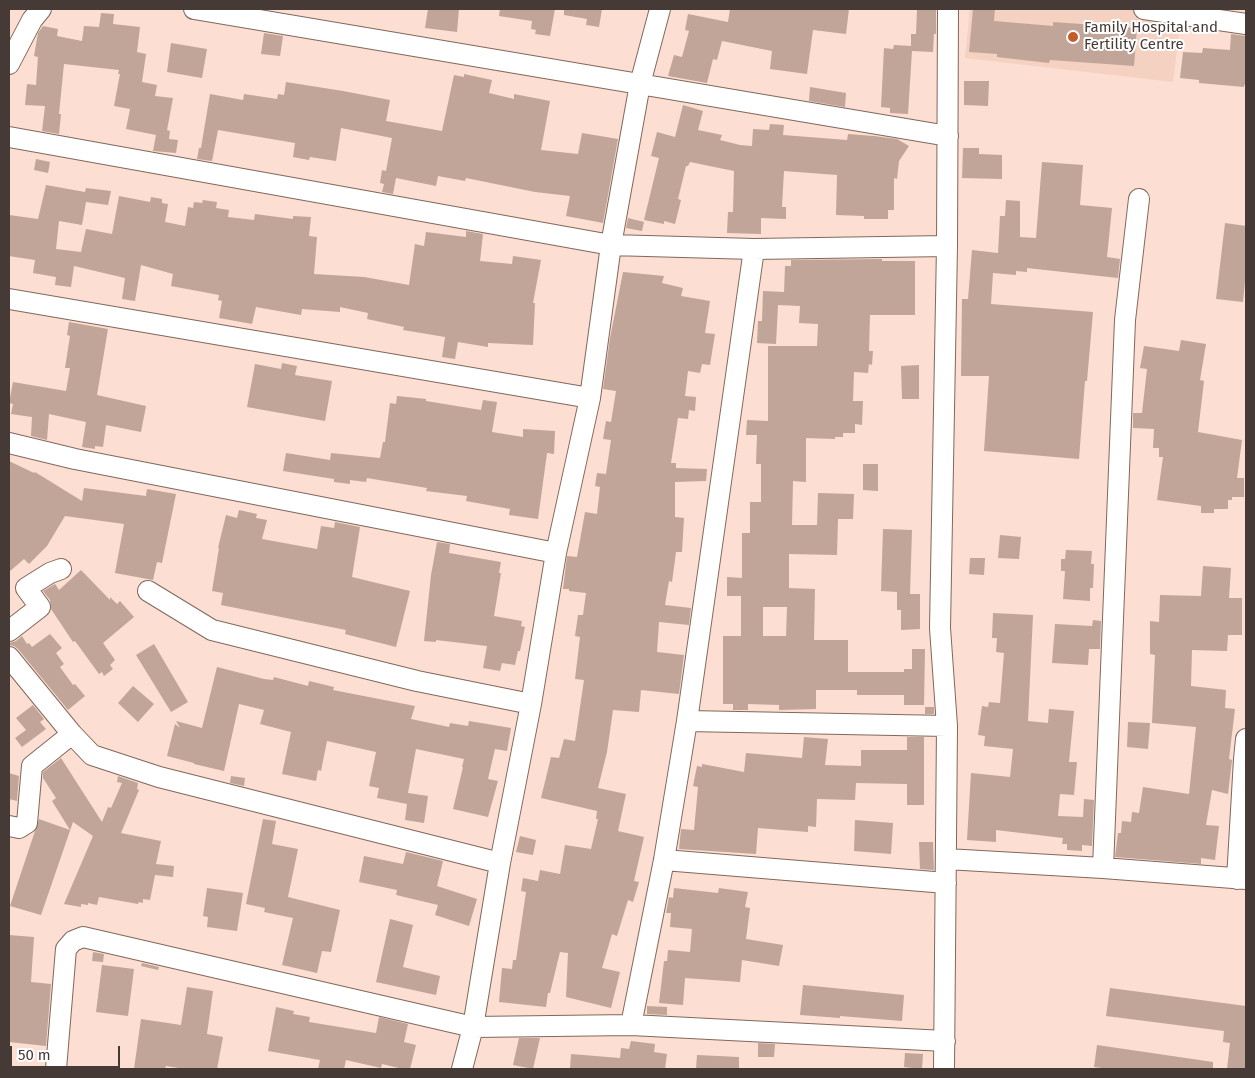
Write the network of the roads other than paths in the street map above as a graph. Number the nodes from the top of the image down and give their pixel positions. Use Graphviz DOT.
graph roads {
  1 [pos="41,9"];
  2 [pos="194,9"];
  3 [pos="660,9"];
  4 [pos="948,9"];
  5 [pos="1144,9"];
  6 [pos="1246,24"];
  7 [pos="9,64"];
  8 [pos="640,84"];
  9 [pos="948,136"];
  10 [pos="9,137"];
  11 [pos="1139,199"];
  12 [pos="611,245"];
  13 [pos="947,246"];
  14 [pos="754,249"];
  15 [pos="9,299"];
  16 [pos="590,398"];
  17 [pos="9,443"];
  18 [pos="556,553"];
  19 [pos="61,569"];
  20 [pos="148,591"];
  21 [pos="9,631"];
  22 [pos="9,657"];
  23 [pos="532,704"];
  24 [pos="687,721"];
  25 [pos="947,726"];
  26 [pos="72,734"];
  27 [pos="1246,739"];
  28 [pos="9,826"];
  29 [pos="946,859"];
  30 [pos="664,860"];
  31 [pos="500,863"];
  32 [pos="1103,868"];
  33 [pos="1242,879"];
  34 [pos="946,883"];
  35 [pos="631,1025"];
  36 [pos="473,1027"];
  37 [pos="945,1041"];
  38 [pos="56,1069"];
  39 [pos="462,1069"];
  40 [pos="944,1069"];
  1 -- 7 [label="street"];
  2 -- 8 [label="street"];
  3 -- 8 [label="street"];
  4 -- 9 [label="street"];
  5 -- 6 [label="street"];
  8 -- 9 [label="street"];
  8 -- 12 [label="street"];
  9 -- 13 [label="street"];
  10 -- 12 [label="street"];
  11 -- 32 [label="street"];
  12 -- 14 [label="street"];
  12 -- 16 [label="street"];
  13 -- 14 [label="street"];
  13 -- 25 [label="street"];
  14 -- 24 [label="street"];
  15 -- 16 [label="street"];
  16 -- 18 [label="street"];
  17 -- 18 [label="street"];
  18 -- 23 [label="street"];
  19 -- 21 [label="street"];
  20 -- 23 [label="street"];
  22 -- 26 [label="street"];
  23 -- 31 [label="street"];
  24 -- 25 [label="street"];
  24 -- 30 [label="street"];
  25 -- 29 [label="street"];
  26 -- 28 [label="street"];
  26 -- 31 [label="street"];
  27 -- 33 [label="street"];
  29 -- 32 [label="street"];
  29 -- 34 [label="street"];
  30 -- 34 [label="street"];
  30 -- 35 [label="street"];
  31 -- 36 [label="street"];
  32 -- 33 [label="street"];
  34 -- 37 [label="street"];
  35 -- 36 [label="street"];
  35 -- 37 [label="street"];
  36 -- 38 [label="street"];
  36 -- 39 [label="street"];
  37 -- 40 [label="street"];
}
